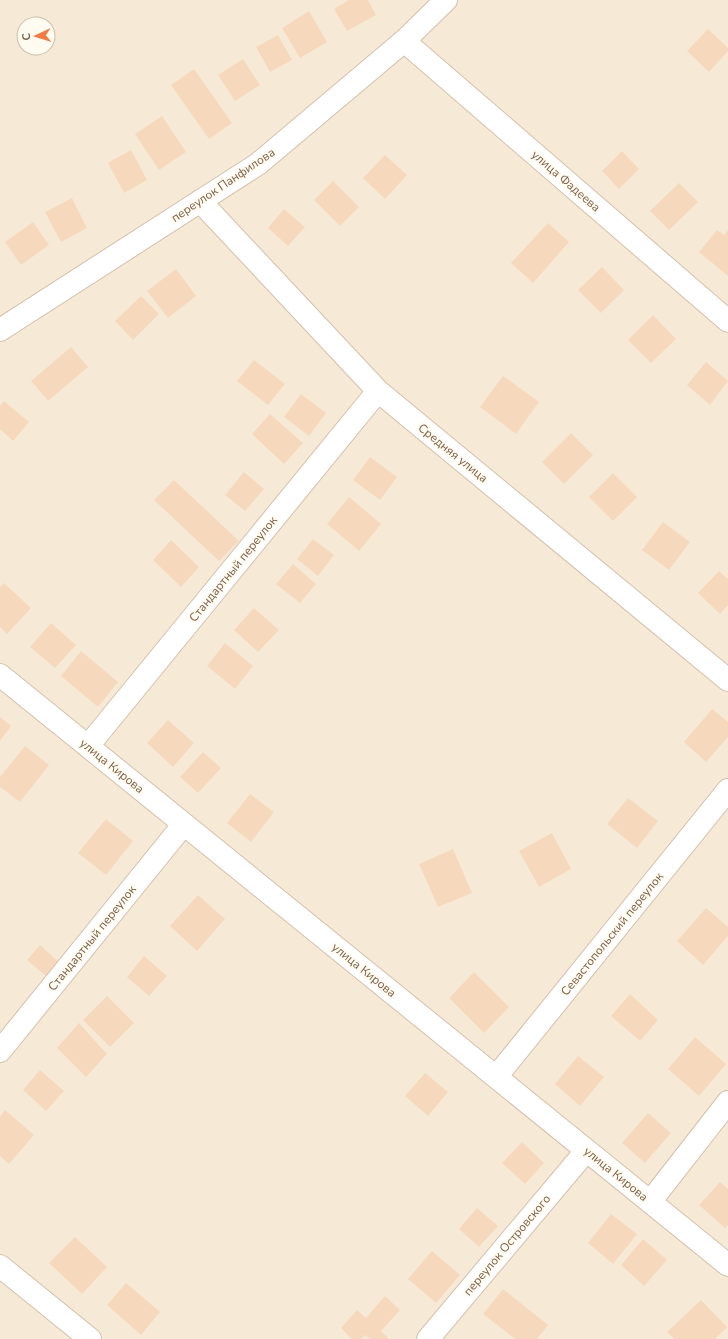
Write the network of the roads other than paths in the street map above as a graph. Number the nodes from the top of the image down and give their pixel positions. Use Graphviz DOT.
graph roads {
  1 [pos="446,0"];
  2 [pos="404,41"];
  3 [pos="200,201"];
  4 [pos="728,321"];
  5 [pos="0,330"];
  6 [pos="378,391"];
  7 [pos="0,675"];
  8 [pos="728,680"];
  9 [pos="88,746"];
  10 [pos="728,790"];
  11 [pos="184,824"];
  12 [pos="0,1051"];
  13 [pos="496,1077"];
  14 [pos="728,1102"];
  15 [pos="586,1150"];
  16 [pos="650,1202"];
  17 [pos="728,1265"];
  18 [pos="0,1266"];
  19 [pos="90,1339"];
  20 [pos="428,1339"];
  1 -- 2 [label="street, переулок Панфилова"];
  2 -- 3 [label="street, переулок Панфилова"];
  2 -- 4 [label="street, улица Фадеева"];
  3 -- 5 [label="street, переулок Панфилова"];
  3 -- 6 [label="street, Средняя улица"];
  6 -- 8 [label="street, Средняя улица"];
  6 -- 9 [label="street, Стандартный переулок"];
  7 -- 9 [label="street, улица Кирова"];
  9 -- 11 [label="street, улица Кирова"];
  10 -- 13 [label="street, Севастопольский переулок"];
  11 -- 12 [label="street, Стандартный переулок"];
  11 -- 13 [label="street, улица Кирова"];
  13 -- 15 [label="street, улица Кирова"];
  14 -- 16 [label="street"];
  15 -- 16 [label="street, улица Кирова"];
  15 -- 20 [label="street, переулок Островского"];
  16 -- 17 [label="street, улица Кирова"];
  18 -- 19 [label="street"];
}
